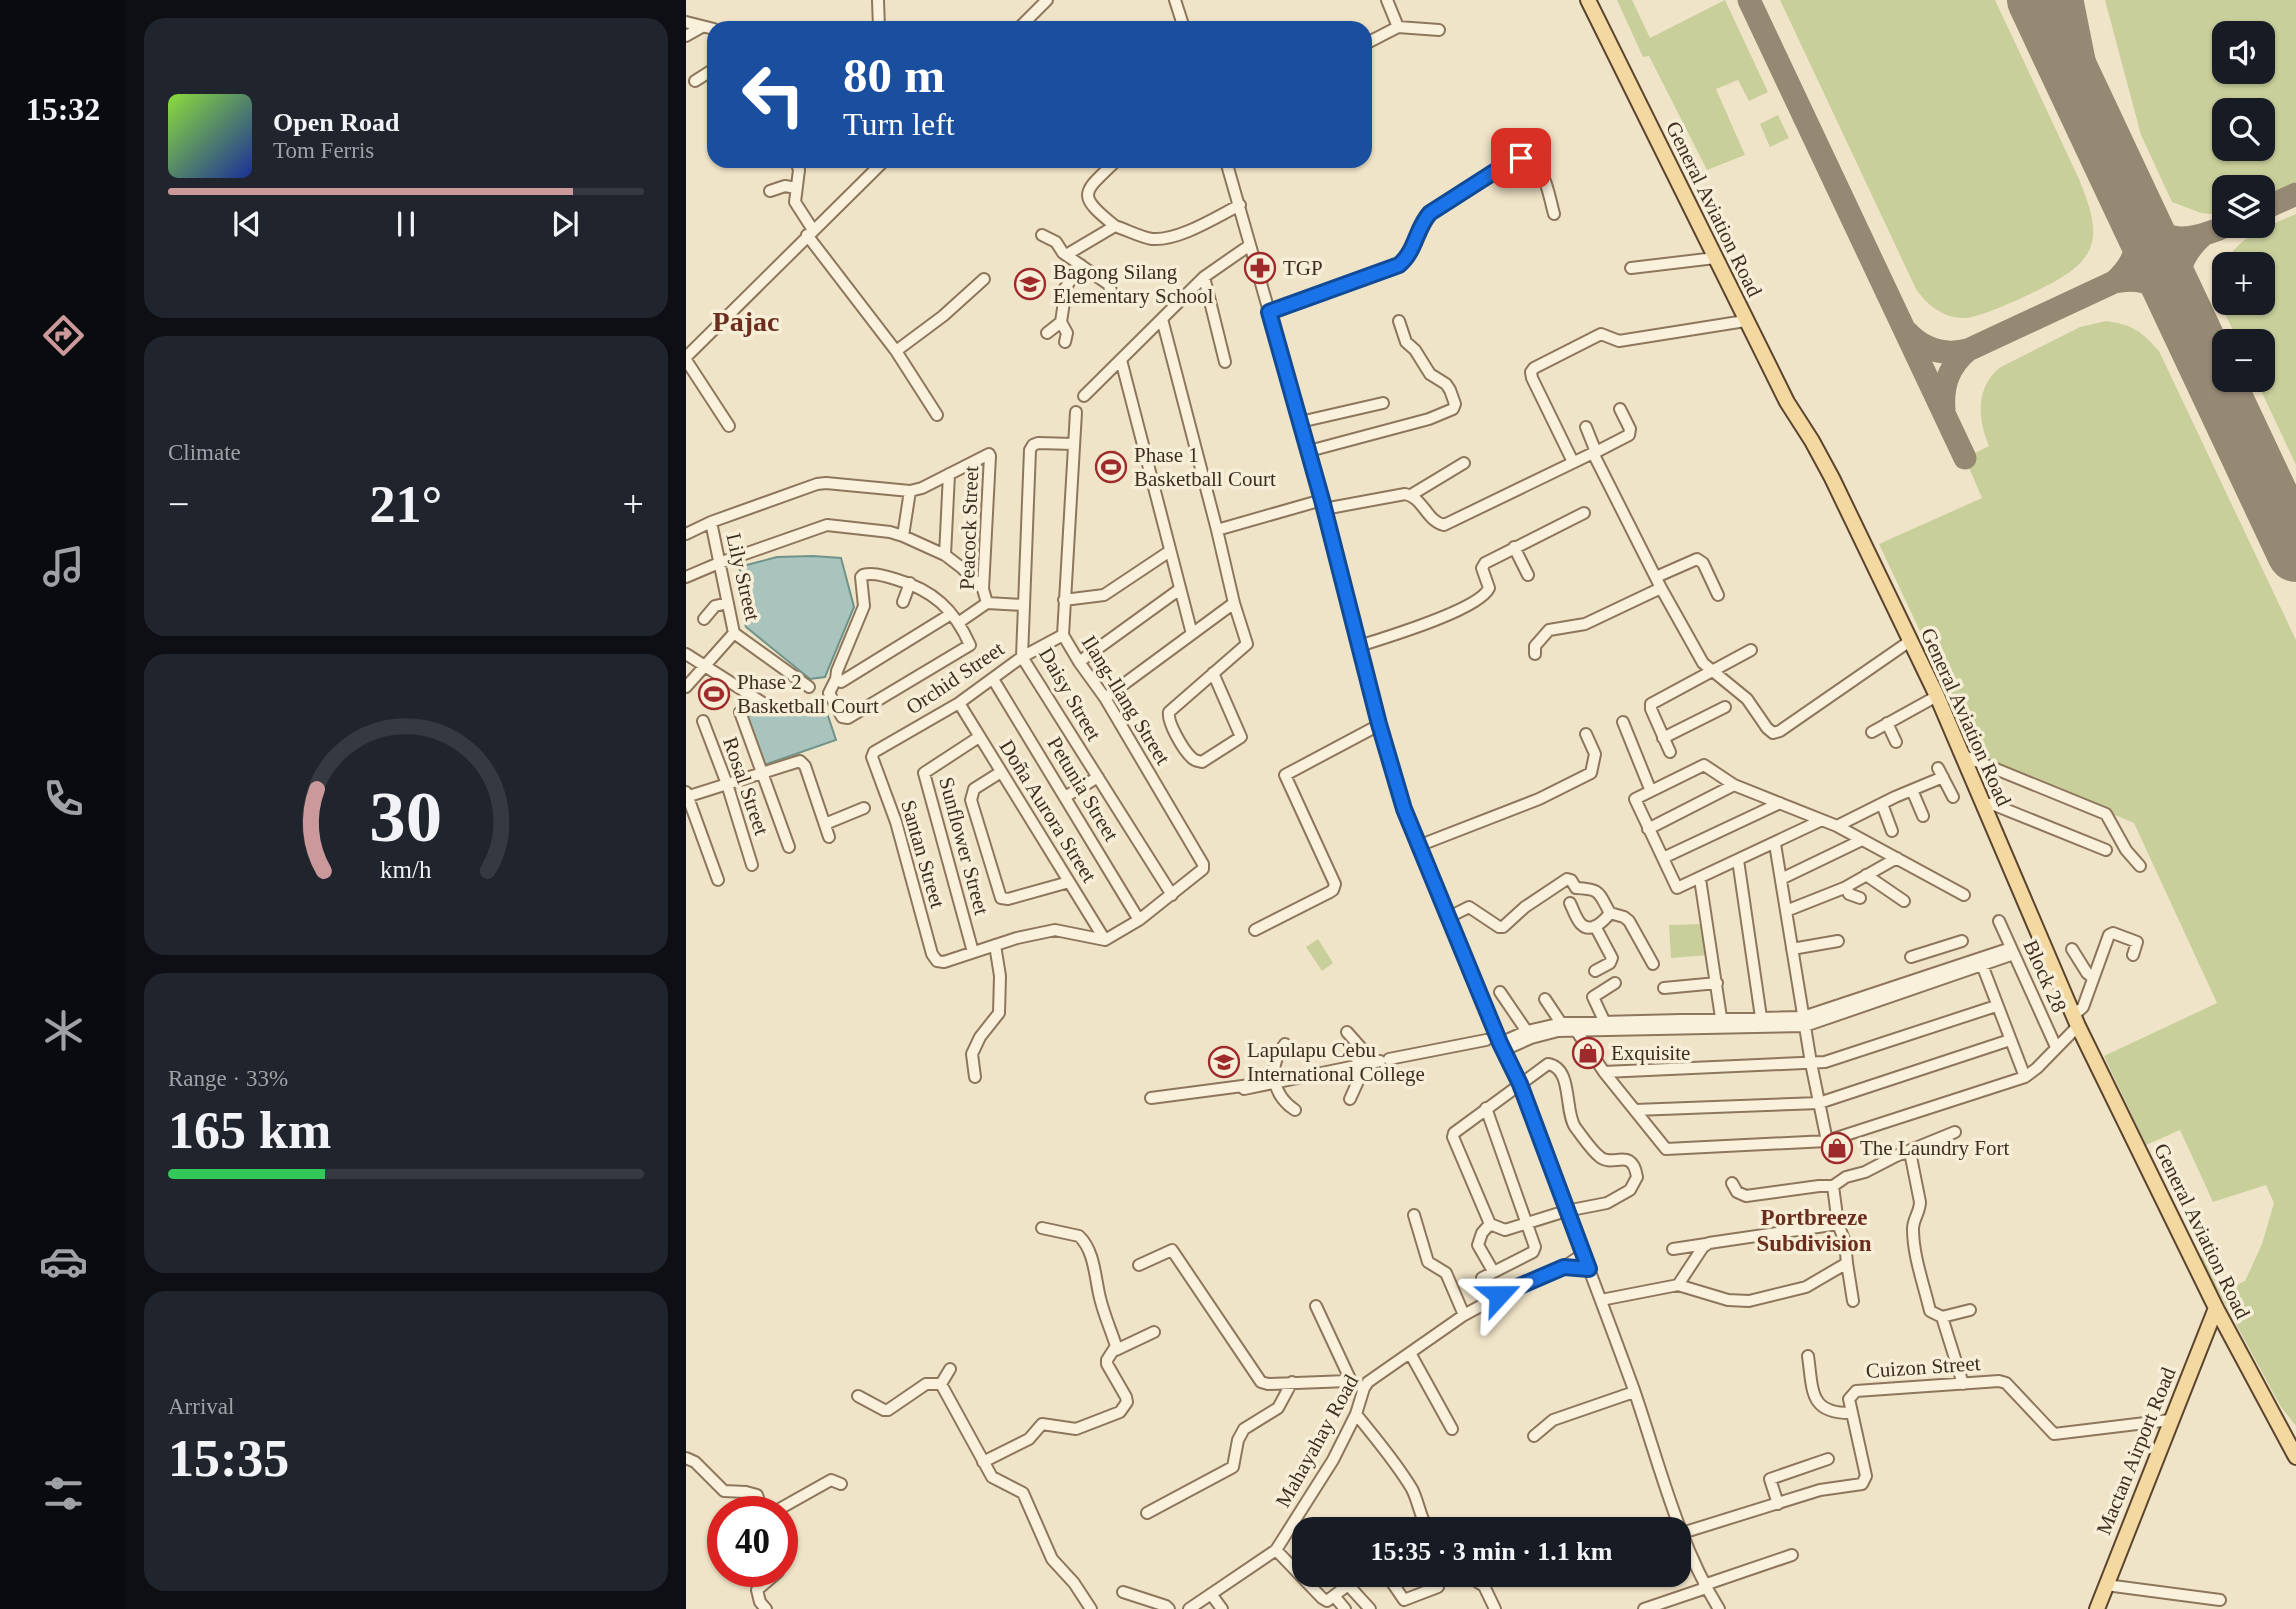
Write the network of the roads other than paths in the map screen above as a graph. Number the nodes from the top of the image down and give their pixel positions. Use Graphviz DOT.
graph roads {
  1 [pos="878,0"];
  2 [pos="1175,0"];
  3 [pos="1387,0"];
  4 [pos="1588,0"];
  5 [pos="1044,2"];
  6 [pos="879,21"];
  7 [pos="1026,21"];
  8 [pos="1182,21"];
  9 [pos="686,22"];
  10 [pos="702,27"];
  11 [pos="1398,27"];
  12 [pos="707,28"];
  13 [pos="1439,30"];
  14 [pos="686,36"];
  15 [pos="1372,40"];
  16 [pos="707,73"];
  17 [pos="695,81"];
  18 [pos="798,168"];
  19 [pos="877,168"];
  20 [pos="1108,168"];
  21 [pos="1228,168"];
  22 [pos="796,188"];
  23 [pos="770,191"];
  24 [pos="1240,205"];
  25 [pos="1554,214"];
  26 [pos="1115,226"];
  27 [pos="810,233"];
  28 [pos="1042,235"];
  29 [pos="1250,245"];
  30 [pos="1066,255"];
  31 [pos="1715,258"];
  32 [pos="1081,265"];
  33 [pos="1631,268"];
  34 [pos="1204,277"];
  35 [pos="984,279"];
  36 [pos="1113,295"];
  37 [pos="1269,312"];
  38 [pos="1162,319"];
  39 [pos="1399,321"];
  40 [pos="1745,321"];
  41 [pos="1060,322"];
  42 [pos="1047,333"];
  43 [pos="1065,342"];
  44 [pos="896,351"];
  45 [pos="686,358"];
  46 [pos="1121,360"];
  47 [pos="1225,362"];
  48 [pos="1084,396"];
  49 [pos="1382,403"];
  50 [pos="1620,409"];
  51 [pos="1076,412"];
  52 [pos="937,415"];
  53 [pos="1300,422"];
  54 [pos="729,426"];
  55 [pos="1586,427"];
  56 [pos="1074,444"];
  57 [pos="1309,451"];
  58 [pos="1595,453"];
  59 [pos="1573,462"];
  60 [pos="1464,463"];
  61 [pos="949,474"];
  62 [pos="910,491"];
  63 [pos="1411,495"];
  64 [pos="1323,505"];
  65 [pos="1584,513"];
  66 [pos="711,522"];
  67 [pos="1217,530"];
  68 [pos="686,534"];
  69 [pos="903,537"];
  70 [pos="1514,547"];
  71 [pos="1170,551"];
  72 [pos="945,555"];
  73 [pos="719,563"];
  74 [pos="1528,575"];
  75 [pos="686,577"];
  76 [pos="1656,577"];
  77 [pos="910,583"];
  78 [pos="1661,588"];
  79 [pos="983,589"];
  80 [pos="1180,589"];
  81 [pos="1718,595"];
  82 [pos="1064,600"];
  83 [pos="903,602"];
  84 [pos="728,603"];
  85 [pos="987,603"];
  86 [pos="1234,603"];
  87 [pos="1023,605"];
  88 [pos="955,618"];
  89 [pos="704,619"];
  90 [pos="734,633"];
  91 [pos="1192,634"];
  92 [pos="1063,635"];
  93 [pos="1910,642"];
  94 [pos="1359,646"];
  95 [pos="1751,650"];
  96 [pos="686,654"];
  97 [pos="1535,654"];
  98 [pos="1022,657"];
  99 [pos="1079,662"];
  100 [pos="705,666"];
  101 [pos="1710,670"];
  102 [pos="1213,673"];
  103 [pos="993,679"];
  104 [pos="838,680"];
  105 [pos="686,687"];
  106 [pos="809,687"];
  107 [pos="1937,696"];
  108 [pos="1105,698"];
  109 [pos="763,703"];
  110 [pos="959,703"];
  111 [pos="1724,707"];
  112 [pos="740,712"];
  113 [pos="703,721"];
  114 [pos="1623,722"];
  115 [pos="1887,723"];
  116 [pos="1379,724"];
  117 [pos="1872,732"];
  118 [pos="1586,734"];
  119 [pos="979,737"];
  120 [pos="1663,738"];
  121 [pos="1896,742"];
  122 [pos="1670,752"];
  123 [pos="1964,756"];
  124 [pos="872,757"];
  125 [pos="762,772"];
  126 [pos="1001,772"];
  127 [pos="1098,777"];
  128 [pos="727,784"];
  129 [pos="1734,785"];
  130 [pos="1650,789"];
  131 [pos="1912,790"];
  132 [pos="687,795"];
  133 [pos="1065,797"];
  134 [pos="1953,797"];
  135 [pos="1780,803"];
  136 [pos="1882,804"];
  137 [pos="1983,804"];
  138 [pos="864,808"];
  139 [pos="1923,816"];
  140 [pos="1822,820"];
  141 [pos="825,824"];
  142 [pos="1837,826"];
  143 [pos="1648,828"];
  144 [pos="1892,831"];
  145 [pos="829,837"];
  146 [pos="1862,840"];
  147 [pos="1775,844"];
  148 [pos="1418,846"];
  149 [pos="789,848"];
  150 [pos="2106,850"];
  151 [pos="1663,858"];
  152 [pos="1897,858"];
  153 [pos="1738,860"];
  154 [pos="752,865"];
  155 [pos="2140,866"];
  156 [pos="1867,876"];
  157 [pos="1700,878"];
  158 [pos="1781,879"];
  159 [pos="718,880"];
  160 [pos="1069,882"];
  161 [pos="1846,887"];
  162 [pos="1172,895"];
  163 [pos="1964,895"];
  164 [pos="1860,898"];
  165 [pos="1905,901"];
  166 [pos="1570,903"];
  167 [pos="1786,911"];
  168 [pos="1610,913"];
  169 [pos="1449,917"];
  170 [pos="1139,920"];
  171 [pos="1999,921"];
  172 [pos="1595,926"];
  173 [pos="1255,930"];
  174 [pos="1105,940"];
  175 [pos="1838,941"];
  176 [pos="1962,941"];
  177 [pos="995,945"];
  178 [pos="1792,949"];
  179 [pos="2072,949"];
  180 [pos="1935,950"];
  181 [pos="2012,951"];
  182 [pos="973,952"];
  183 [pos="2133,955"];
  184 [pos="1911,957"];
  185 [pos="1981,963"];
  186 [pos="1653,964"];
  187 [pos="1595,971"];
  188 [pos="1944,976"];
  189 [pos="2093,978"];
  190 [pos="1615,983"];
  191 [pos="1717,983"];
  192 [pos="1664,988"];
  193 [pos="1500,992"];
  194 [pos="1545,999"];
  195 [pos="1996,1006"];
  196 [pos="1804,1021"];
  197 [pos="2076,1021"];
  198 [pos="1762,1022"];
  199 [pos="1722,1023"];
  200 [pos="1607,1026"];
  201 [pos="1570,1027"];
  202 [pos="1347,1032"];
  203 [pos="1529,1035"];
  204 [pos="2010,1040"];
  205 [pos="1486,1041"];
  206 [pos="1285,1044"];
  207 [pos="1502,1046"];
  208 [pos="2056,1047"];
  209 [pos="1811,1063"];
  210 [pos="1363,1065"];
  211 [pos="1604,1072"];
  212 [pos="975,1077"];
  213 [pos="2025,1077"];
  214 [pos="1275,1083"];
  215 [pos="1520,1084"];
  216 [pos="1151,1098"];
  217 [pos="1350,1099"];
  218 [pos="1819,1104"];
  219 [pos="1486,1108"];
  220 [pos="1295,1110"];
  221 [pos="1635,1110"];
  222 [pos="1955,1132"];
  223 [pos="1826,1141"];
  224 [pos="1910,1152"];
  225 [pos="1732,1183"];
  226 [pos="1833,1186"];
  227 [pos="1566,1211"];
  228 [pos="1414,1215"];
  229 [pos="1490,1224"];
  230 [pos="1838,1224"];
  231 [pos="1526,1225"];
  232 [pos="1042,1228"];
  233 [pos="1706,1244"];
  234 [pos="1673,1249"];
  235 [pos="1583,1254"];
  236 [pos="1847,1263"];
  237 [pos="1139,1265"];
  238 [pos="1564,1267"];
  239 [pos="1589,1269"];
  240 [pos="1493,1272"];
  241 [pos="1482,1278"];
  242 [pos="1678,1285"];
  243 [pos="1601,1300"];
  244 [pos="1853,1301"];
  245 [pos="1317,1307"];
  246 [pos="2216,1308"];
  247 [pos="1970,1310"];
  248 [pos="1464,1315"];
  249 [pos="1942,1317"];
  250 [pos="1154,1332"];
  251 [pos="1116,1350"];
  252 [pos="1410,1353"];
  253 [pos="1808,1356"];
  254 [pos="950,1369"];
  255 [pos="1351,1381"];
  256 [pos="1292,1382"];
  257 [pos="941,1384"];
  258 [pos="1963,1384"];
  259 [pos="1364,1388"];
  260 [pos="1634,1392"];
  261 [pos="858,1396"];
  262 [pos="1852,1413"];
  263 [pos="1356,1415"];
  264 [pos="2170,1420"];
  265 [pos="1452,1429"];
  266 [pos="1534,1436"];
  267 [pos="2296,1457"];
  268 [pos="686,1458"];
  269 [pos="1828,1459"];
  270 [pos="983,1462"];
  271 [pos="841,1484"];
  272 [pos="757,1496"];
  273 [pos="798,1499"];
  274 [pos="1778,1504"];
  275 [pos="1147,1513"];
  276 [pos="1422,1517"];
  277 [pos="1677,1517"];
  278 [pos="1691,1530"];
  279 [pos="1276,1550"];
  280 [pos="1691,1554"];
  281 [pos="1792,1555"];
  282 [pos="1705,1586"];
  283 [pos="2106,1586"];
  284 [pos="760,1587"];
  285 [pos="1346,1587"];
  286 [pos="1350,1587"];
  287 [pos="1395,1587"];
  288 [pos="1438,1587"];
  289 [pos="1484,1587"];
  290 [pos="1123,1592"];
  291 [pos="1212,1594"];
  292 [pos="1335,1597"];
  293 [pos="2220,1600"];
  294 [pos="759,1607"];
  295 [pos="1091,1609"];
  296 [pos="1169,1609"];
  297 [pos="1189,1609"];
  298 [pos="1222,1609"];
  299 [pos="1345,1609"];
  300 [pos="1370,1609"];
  301 [pos="1495,1609"];
  302 [pos="1644,1609"];
  303 [pos="1719,1609"];
  304 [pos="2097,1609"];
  1 -- 6 [label="street"];
  2 -- 8 [label="street"];
  3 -- 11 [label="street"];
  4 -- 31 [label="main road, General Aviation Road"];
  5 -- 7 [label="street"];
  9 -- 10 [label="street"];
  10 -- 12 [label="street"];
  10 -- 14 [label="street"];
  11 -- 13 [label="street"];
  11 -- 15 [label="street"];
  16 -- 17 [label="street"];
  18 -- 22 [label="street"];
  19 -- 27 [label="street"];
  20 -- 26 [label="street"];
  21 -- 24 [label="street"];
  22 -- 23 [label="street"];
  22 -- 27 [label="street"];
  24 -- 26 [label="street"];
  24 -- 29 [label="street"];
  25 -- 37 [label="street"];
  26 -- 30 [label="street"];
  27 -- 44 [label="street"];
  27 -- 45 [label="street"];
  28 -- 30 [label="street"];
  29 -- 34 [label="street"];
  29 -- 37 [label="street"];
  30 -- 32 [label="street"];
  31 -- 33 [label="street"];
  31 -- 40 [label="main road, General Aviation Road"];
  32 -- 36 [label="street"];
  32 -- 41 [label="street"];
  34 -- 38 [label="street"];
  34 -- 47 [label="street"];
  35 -- 44 [label="street"];
  37 -- 53 [label="street"];
  38 -- 46 [label="street"];
  38 -- 67 [label="street"];
  39 -- 57 [label="street"];
  40 -- 59 [label="street"];
  40 -- 93 [label="main road, General Aviation Road"];
  41 -- 42 [label="street"];
  41 -- 43 [label="street"];
  44 -- 52 [label="street"];
  45 -- 54 [label="street"];
  46 -- 48 [label="street"];
  46 -- 71 [label="street"];
  49 -- 53 [label="street"];
  50 -- 58 [label="street"];
  51 -- 56 [label="street, Ilang-Ilang Street"];
  53 -- 57 [label="street"];
  55 -- 58 [label="street"];
  56 -- 82 [label="street, Ilang-Ilang Street"];
  56 -- 87 [label="street, Daisy Street"];
  57 -- 64 [label="street"];
  58 -- 59 [label="street"];
  58 -- 76 [label="street"];
  59 -- 63 [label="street"];
  60 -- 63 [label="street"];
  61 -- 62 [label="street"];
  61 -- 72 [label="street"];
  61 -- 79 [label="street, Peacock Street"];
  62 -- 66 [label="street"];
  62 -- 69 [label="street"];
  63 -- 64 [label="street"];
  64 -- 67 [label="street"];
  64 -- 94 [label="street"];
  65 -- 70 [label="street"];
  66 -- 68 [label="street"];
  66 -- 73 [label="street, Lily Street"];
  67 -- 86 [label="street"];
  69 -- 72 [label="street"];
  69 -- 73 [label="street"];
  70 -- 74 [label="street"];
  70 -- 94 [label="street"];
  71 -- 80 [label="street"];
  71 -- 82 [label="street"];
  72 -- 79 [label="street"];
  73 -- 75 [label="street"];
  73 -- 84 [label="street, Lily Street"];
  76 -- 78 [label="street"];
  76 -- 81 [label="street"];
  77 -- 83 [label="street"];
  77 -- 88 [label="street"];
  77 -- 104 [label="street"];
  78 -- 97 [label="street"];
  78 -- 101 [label="street"];
  79 -- 85 [label="street, Peacock Street"];
  80 -- 91 [label="street"];
  80 -- 99 [label="street"];
  82 -- 92 [label="street, Ilang-Ilang Street"];
  84 -- 89 [label="street"];
  84 -- 90 [label="street, Lily Street"];
  85 -- 87 [label="street"];
  85 -- 88 [label="street"];
  86 -- 91 [label="street"];
  86 -- 102 [label="street"];
  87 -- 98 [label="street, Daisy Street"];
  88 -- 104 [label="street"];
  88 -- 104 [label="street"];
  90 -- 100 [label="street"];
  90 -- 106 [label="street, Lily Street"];
  91 -- 108 [label="street"];
  92 -- 98 [label="street, Orchid Street"];
  92 -- 99 [label="street, Ilang-Ilang Street"];
  93 -- 101 [label="street"];
  93 -- 107 [label="main road, General Aviation Road"];
  94 -- 116 [label="street"];
  95 -- 101 [label="street"];
  96 -- 100 [label="street"];
  98 -- 103 [label="street, Orchid Street"];
  98 -- 127 [label="street, Daisy Street"];
  99 -- 108 [label="street, Ilang-Ilang Street"];
  100 -- 105 [label="street"];
  100 -- 109 [label="street"];
  101 -- 120 [label="street"];
  102 -- 102 [label="street"];
  103 -- 110 [label="street, Orchid Street"];
  103 -- 133 [label="street, Petunia Street"];
  107 -- 115 [label="street"];
  107 -- 123 [label="main road, General Aviation Road"];
  108 -- 162 [label="street, Ilang-Ilang Street"];
  110 -- 119 [label="street, Doña Aurora Street"];
  110 -- 124 [label="street, Orchid Street"];
  111 -- 120 [label="street"];
  112 -- 125 [label="street"];
  113 -- 128 [label="street, Rosal Street"];
  114 -- 130 [label="street"];
  115 -- 117 [label="street"];
  115 -- 121 [label="street"];
  116 -- 148 [label="street"];
  116 -- 173 [label="street"];
  118 -- 148 [label="street"];
  119 -- 126 [label="street, Doña Aurora Street"];
  119 -- 182 [label="street, Sunflower Street"];
  120 -- 122 [label="street"];
  123 -- 137 [label="main road, General Aviation Road"];
  123 -- 155 [label="street"];
  124 -- 182 [label="street, Santan Street"];
  125 -- 128 [label="street"];
  125 -- 141 [label="street"];
  125 -- 149 [label="street"];
  126 -- 160 [label="street, Doña Aurora Street"];
  126 -- 160 [label="street"];
  127 -- 133 [label="street"];
  127 -- 162 [label="street, Daisy Street"];
  128 -- 132 [label="street"];
  128 -- 154 [label="street, Rosal Street"];
  129 -- 130 [label="street"];
  129 -- 135 [label="street"];
  129 -- 143 [label="street"];
  130 -- 143 [label="street"];
  131 -- 134 [label="street"];
  131 -- 136 [label="street"];
  131 -- 139 [label="street"];
  132 -- 159 [label="street"];
  133 -- 170 [label="street, Petunia Street"];
  135 -- 140 [label="street"];
  135 -- 151 [label="street"];
  136 -- 142 [label="street"];
  136 -- 144 [label="street"];
  137 -- 150 [label="street"];
  137 -- 197 [label="main road, General Aviation Road"];
  138 -- 141 [label="street"];
  140 -- 142 [label="street"];
  140 -- 147 [label="street"];
  141 -- 145 [label="street"];
  142 -- 146 [label="street"];
  143 -- 151 [label="street"];
  146 -- 152 [label="street"];
  146 -- 158 [label="street"];
  147 -- 153 [label="street"];
  147 -- 158 [label="street"];
  148 -- 169 [label="street"];
  151 -- 157 [label="street"];
  152 -- 156 [label="street"];
  152 -- 163 [label="street"];
  153 -- 157 [label="street"];
  153 -- 198 [label="street"];
  156 -- 161 [label="street"];
  156 -- 165 [label="street"];
  157 -- 191 [label="street"];
  158 -- 167 [label="street"];
  160 -- 174 [label="street, Doña Aurora Street"];
  161 -- 164 [label="street"];
  161 -- 167 [label="street"];
  162 -- 170 [label="street"];
  166 -- 172 [label="street"];
  167 -- 178 [label="street"];
  168 -- 169 [label="street"];
  168 -- 172 [label="street"];
  168 -- 186 [label="street"];
  169 -- 207 [label="street"];
  170 -- 174 [label="street"];
  171 -- 181 [label="street, Block 28"];
  172 -- 187 [label="street"];
  174 -- 177 [label="street"];
  175 -- 178 [label="street"];
  176 -- 180 [label="street"];
  177 -- 182 [label="street"];
  177 -- 212 [label="street"];
  178 -- 196 [label="street"];
  179 -- 189 [label="street"];
  180 -- 184 [label="street"];
  180 -- 188 [label="street"];
  181 -- 185 [label="street"];
  181 -- 208 [label="street, Block 28"];
  183 -- 189 [label="street"];
  185 -- 188 [label="street"];
  185 -- 195 [label="street"];
  188 -- 196 [label="street"];
  189 -- 197 [label="street"];
  190 -- 200 [label="street"];
  191 -- 192 [label="street"];
  191 -- 199 [label="street"];
  193 -- 203 [label="street"];
  194 -- 201 [label="street"];
  195 -- 204 [label="street"];
  195 -- 209 [label="street"];
  196 -- 198 [label="street"];
  196 -- 209 [label="street"];
  197 -- 208 [label="street"];
  197 -- 246 [label="main road, General Aviation Road"];
  198 -- 199 [label="street"];
  199 -- 200 [label="street"];
  200 -- 201 [label="street"];
  201 -- 203 [label="street"];
  201 -- 211 [label="street"];
  202 -- 210 [label="street"];
  203 -- 207 [label="street"];
  204 -- 213 [label="street"];
  204 -- 218 [label="street"];
  205 -- 210 [label="street"];
  206 -- 214 [label="street"];
  207 -- 215 [label="street"];
  208 -- 213 [label="street"];
  209 -- 211 [label="street"];
  209 -- 218 [label="street"];
  210 -- 214 [label="street"];
  210 -- 217 [label="street"];
  211 -- 221 [label="street"];
  213 -- 223 [label="street"];
  214 -- 216 [label="street"];
  214 -- 220 [label="street"];
  215 -- 219 [label="street"];
  215 -- 227 [label="street"];
  215 -- 227 [label="street"];
  218 -- 221 [label="street"];
  218 -- 223 [label="street"];
  219 -- 229 [label="street"];
  219 -- 231 [label="street"];
  221 -- 223 [label="street"];
  222 -- 224 [label="street"];
  224 -- 226 [label="street"];
  224 -- 249 [label="street"];
  225 -- 226 [label="street"];
  226 -- 230 [label="street"];
  227 -- 231 [label="street"];
  227 -- 235 [label="street"];
  228 -- 248 [label="street"];
  229 -- 231 [label="street"];
  229 -- 240 [label="street"];
  230 -- 233 [label="street"];
  230 -- 236 [label="street"];
  231 -- 240 [label="street"];
  232 -- 251 [label="street"];
  233 -- 234 [label="street"];
  233 -- 242 [label="street"];
  235 -- 238 [label="street, Mahayahay Road"];
  235 -- 239 [label="street"];
  236 -- 242 [label="street"];
  236 -- 244 [label="street"];
  237 -- 256 [label="street"];
  238 -- 239 [label="street, Mahayahay Road"];
  238 -- 248 [label="street, Mahayahay Road"];
  239 -- 243 [label="street"];
  240 -- 241 [label="street"];
  242 -- 243 [label="street"];
  243 -- 260 [label="street"];
  245 -- 255 [label="street"];
  246 -- 264 [label="main road, Mactan Airport Road"];
  246 -- 267 [label="main road, General Aviation Road"];
  247 -- 249 [label="street"];
  248 -- 252 [label="street, Mahayahay Road"];
  249 -- 258 [label="street"];
  250 -- 251 [label="street"];
  251 -- 270 [label="street"];
  252 -- 259 [label="street, Mahayahay Road"];
  252 -- 265 [label="street"];
  253 -- 262 [label="street"];
  254 -- 257 [label="street"];
  255 -- 256 [label="street"];
  255 -- 259 [label="street"];
  256 -- 275 [label="street"];
  257 -- 261 [label="street"];
  257 -- 270 [label="street"];
  258 -- 262 [label="street, Cuizon Street"];
  258 -- 264 [label="street, Cuizon Street"];
  259 -- 263 [label="street, Mahayahay Road"];
  260 -- 266 [label="street"];
  260 -- 277 [label="street"];
  262 -- 274 [label="street"];
  263 -- 276 [label="street"];
  263 -- 279 [label="street, Mahayahay Road"];
  264 -- 283 [label="main road, Mactan Airport Road"];
  268 -- 272 [label="street"];
  269 -- 274 [label="street"];
  270 -- 295 [label="street"];
  271 -- 273 [label="street"];
  274 -- 278 [label="street"];
  279 -- 291 [label="street, Mahayahay Road"];
  279 -- 292 [label="street"];
  280 -- 282 [label="street"];
  281 -- 282 [label="street"];
  282 -- 302 [label="street"];
  282 -- 303 [label="street"];
  283 -- 293 [label="street"];
  283 -- 304 [label="main road, Mactan Airport Road"];
  284 -- 294 [label="street"];
  285 -- 292 [label="street"];
  286 -- 300 [label="street"];
  287 -- 288 [label="street"];
  289 -- 301 [label="street"];
  290 -- 296 [label="street"];
  291 -- 297 [label="street, Mahayahay Road"];
  291 -- 298 [label="street"];
  292 -- 299 [label="street"];
}
